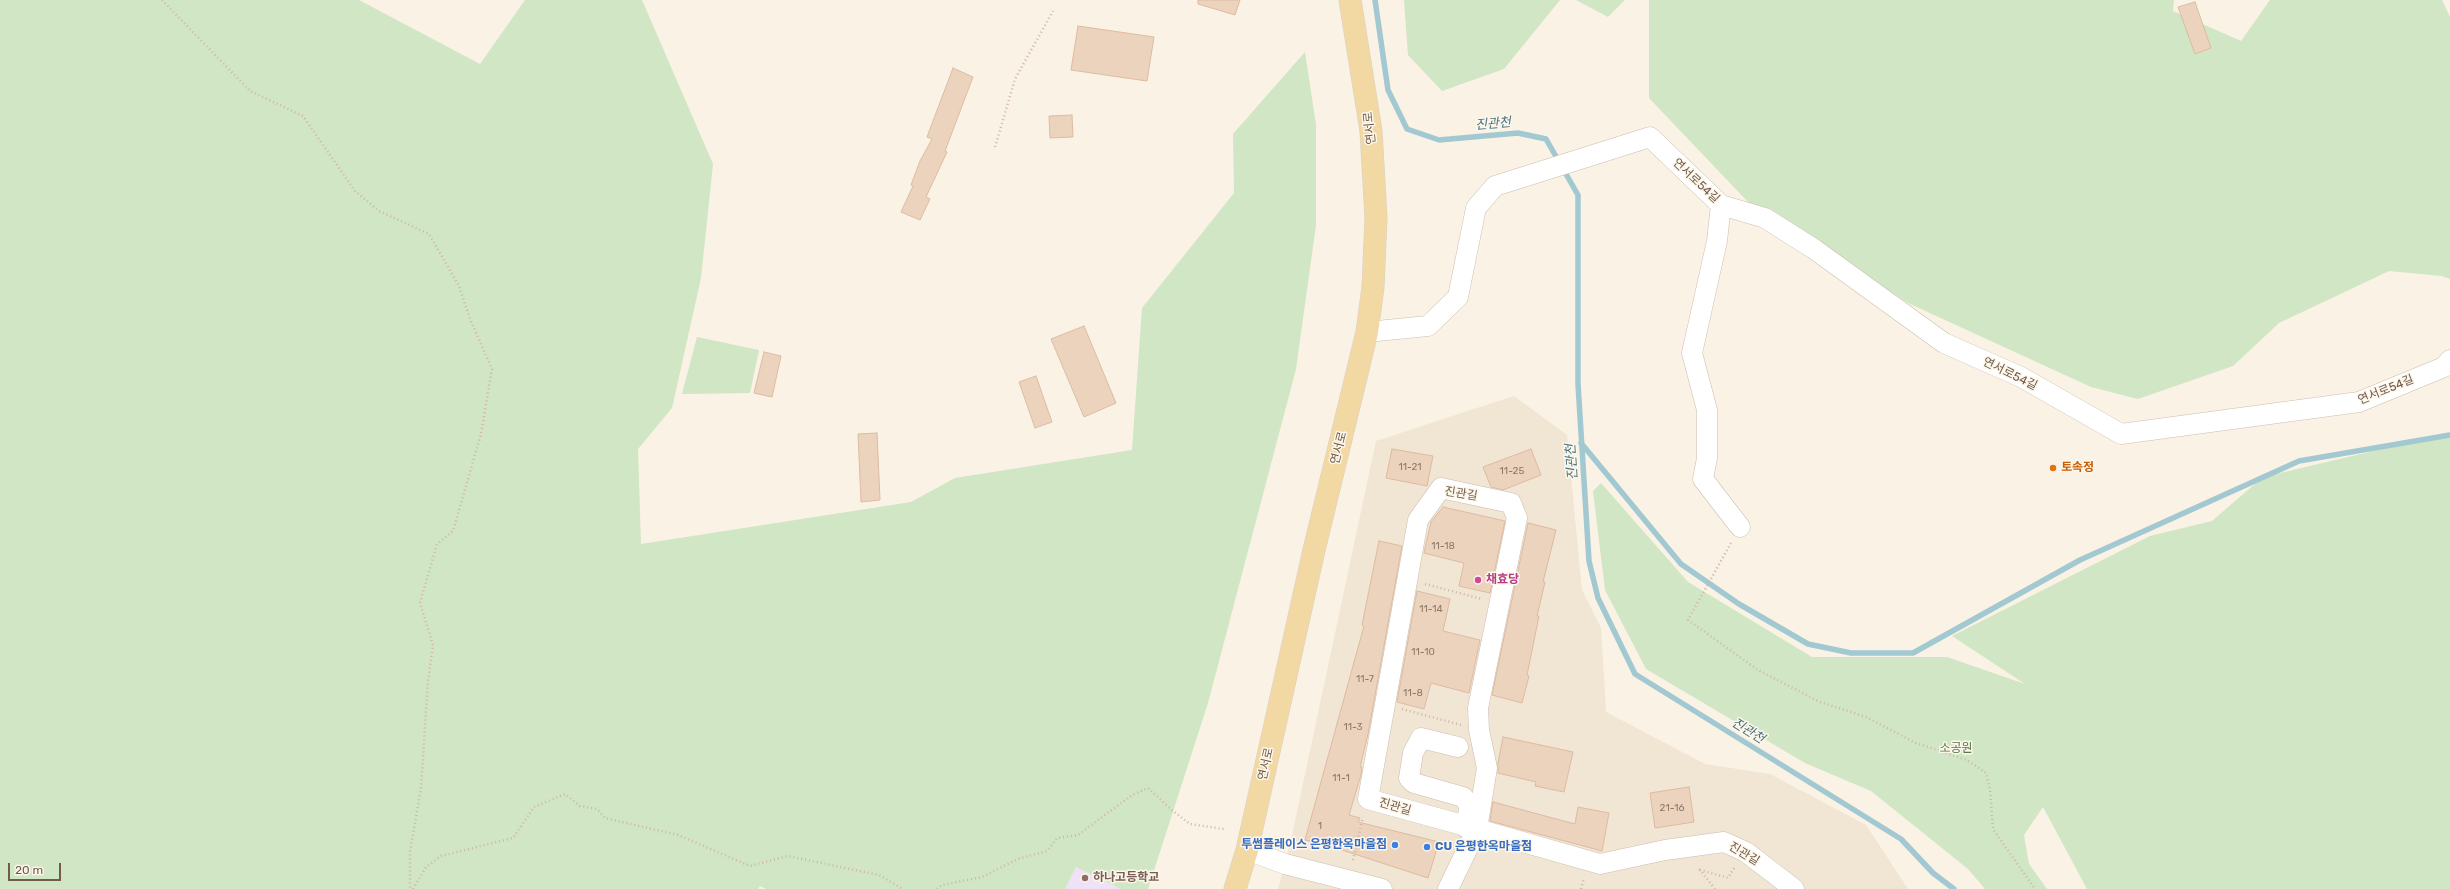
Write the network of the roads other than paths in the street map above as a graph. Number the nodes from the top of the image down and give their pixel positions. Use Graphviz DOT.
graph roads {
  1 [pos="1350,0"];
  2 [pos="1721,205"];
  3 [pos="1367,332"];
  4 [pos="2450,360"];
  5 [pos="1740,527"];
  6 [pos="1458,747"];
  7 [pos="1471,828"];
  8 [pos="1247,850"];
  9 [pos="1235,889"];
  10 [pos="1382,889"];
  11 [pos="1448,889"];
  12 [pos="1794,889"];
  1 -- 3 [label="main road, 연서로"];
  2 -- 3 [label="street, 연서로54길"];
  2 -- 4 [label="street, 연서로54길"];
  2 -- 5 [label="street"];
  3 -- 8 [label="main road, 연서로"];
  6 -- 7 [label="street"];
  7 -- 7 [label="street, 진관길"];
  7 -- 11 [label="street, 진관길"];
  7 -- 12 [label="street, 진관길"];
  8 -- 9 [label="main road, 연서로"];
  8 -- 10 [label="street"];
}
